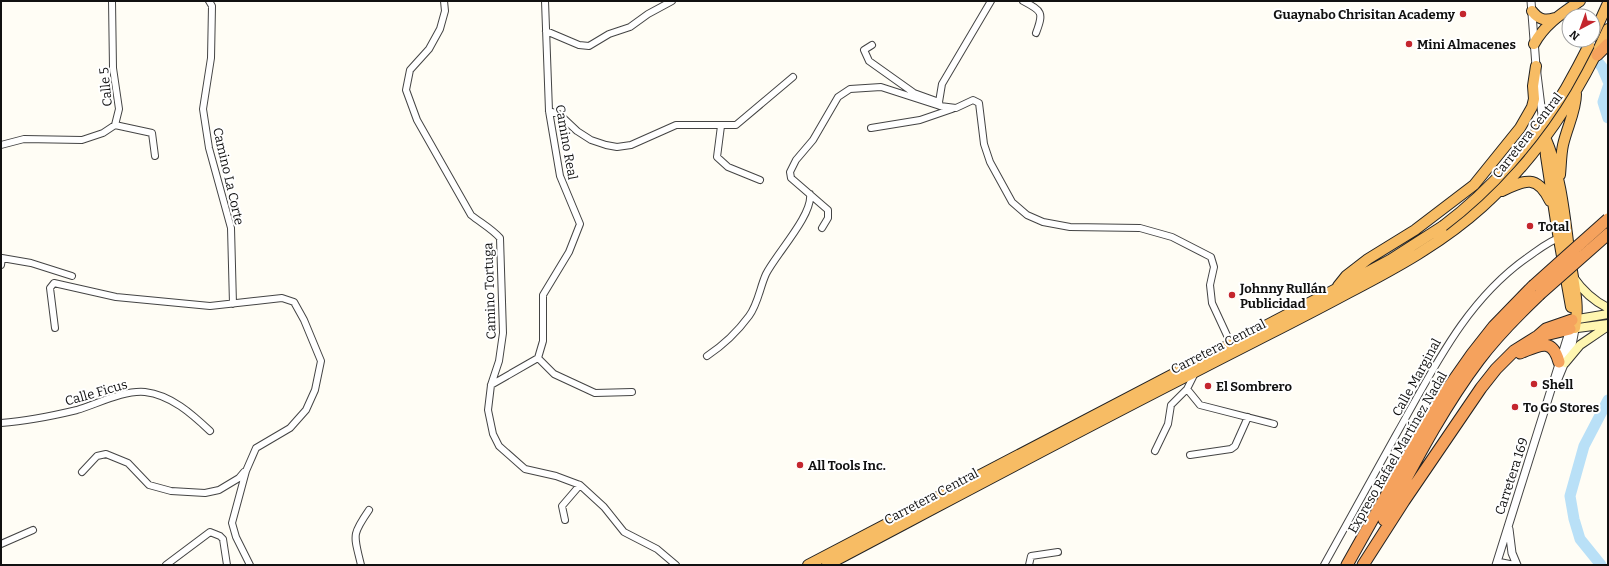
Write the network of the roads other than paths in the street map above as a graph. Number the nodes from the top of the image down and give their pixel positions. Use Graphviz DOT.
graph roads {
  1 [pos="112,1"];
  2 [pos="209,1"];
  3 [pos="444,1"];
  4 [pos="545,1"];
  5 [pos="672,1"];
  6 [pos="991,1"];
  7 [pos="1023,1"];
  8 [pos="1580,1"];
  9 [pos="1608,3"];
  10 [pos="1531,6"];
  11 [pos="1555,18"];
  12 [pos="1601,18"];
  13 [pos="1608,30"];
  14 [pos="546,31"];
  15 [pos="1036,33"];
  16 [pos="1534,44"];
  17 [pos="1608,44"];
  18 [pos="872,45"];
  19 [pos="1587,48"];
  20 [pos="1597,55"];
  21 [pos="1536,66"];
  22 [pos="793,77"];
  23 [pos="1576,93"];
  24 [pos="939,104"];
  25 [pos="956,108"];
  26 [pos="549,111"];
  27 [pos="115,125"];
  28 [pos="721,126"];
  29 [pos="871,128"];
  30 [pos="1517,133"];
  31 [pos="1545,137"];
  32 [pos="1,145"];
  33 [pos="155,156"];
  34 [pos="760,180"];
  35 [pos="1558,185"];
  36 [pos="1498,192"];
  37 [pos="810,194"];
  38 [pos="1553,207"];
  39 [pos="1608,219"];
  40 [pos="822,228"];
  41 [pos="1608,234"];
  42 [pos="1563,236"];
  43 [pos="2,261"];
  44 [pos="72,276"];
  45 [pos="1575,280"];
  46 [pos="1336,289"];
  47 [pos="1536,290"];
  48 [pos="233,304"];
  49 [pos="1608,308"];
  50 [pos="1608,314"];
  51 [pos="1589,322"];
  52 [pos="1573,325"];
  53 [pos="1608,325"];
  54 [pos="55,328"];
  55 [pos="1231,344"];
  56 [pos="707,356"];
  57 [pos="538,358"];
  58 [pos="1505,360"];
  59 [pos="1562,362"];
  60 [pos="1196,372"];
  61 [pos="491,385"];
  62 [pos="1187,389"];
  63 [pos="632,392"];
  64 [pos="1248,417"];
  65 [pos="1,423"];
  66 [pos="1274,424"];
  67 [pos="210,431"];
  68 [pos="1155,451"];
  69 [pos="1190,455"];
  70 [pos="246,471"];
  71 [pos="82,472"];
  72 [pos="580,485"];
  73 [pos="369,510"];
  74 [pos="565,520"];
  75 [pos="1509,527"];
  76 [pos="33,530"];
  77 [pos="1,544"];
  78 [pos="1058,552"];
  79 [pos="1497,563"];
  80 [pos="166,565"];
  81 [pos="227,565"];
  82 [pos="250,565"];
  83 [pos="362,565"];
  84 [pos="676,565"];
  85 [pos="808,565"];
  86 [pos="827,565"];
  87 [pos="1029,565"];
  88 [pos="1324,565"];
  89 [pos="1348,565"];
  90 [pos="1360,565"];
  91 [pos="1364,565"];
  92 [pos="1512,565"];
  93 [pos="1517,565"];
  1 -- 27 [label="street, Calle 5"];
  2 -- 48 [label="street, Camino La Corte"];
  3 -- 61 [label="street, Camino Tortuga"];
  4 -- 14 [label="street, Camino Real"];
  5 -- 14 [label="street"];
  6 -- 24 [label="street"];
  7 -- 15 [label="street"];
  8 -- 11 [label="highway"];
  9 -- 12 [label="highway, Carretera Central"];
  10 -- 11 [label="highway"];
  10 -- 16 [label="street"];
  11 -- 16 [label="highway"];
  13 -- 20 [label="highway"];
  14 -- 26 [label="street, Camino Real"];
  16 -- 21 [label="street"];
  17 -- 20 [label="highway"];
  18 -- 24 [label="street"];
  19 -- 46 [label="highway, Carretera Central, bridge"];
  20 -- 23 [label="highway"];
  21 -- 30 [label="highway"];
  21 -- 31 [label="street"];
  22 -- 28 [label="street"];
  23 -- 31 [label="highway, Carretera Central"];
  23 -- 35 [label="highway"];
  24 -- 25 [label="street"];
  24 -- 37 [label="street"];
  25 -- 29 [label="street"];
  25 -- 55 [label="street"];
  26 -- 28 [label="street"];
  26 -- 57 [label="street, Camino Real"];
  27 -- 32 [label="street, Calle 5"];
  27 -- 33 [label="street"];
  28 -- 34 [label="street"];
  30 -- 31 [label="highway"];
  30 -- 46 [label="highway"];
  31 -- 35 [label="highway, Carretera 169"];
  31 -- 36 [label="highway, Carretera Central"];
  31 -- 38 [label="highway, Carretera 169"];
  35 -- 42 [label="highway, Carretera 169"];
  36 -- 38 [label="highway"];
  36 -- 60 [label="highway, Carretera Central"];
  37 -- 40 [label="street"];
  37 -- 56 [label="street"];
  38 -- 42 [label="highway, Carretera 169"];
  39 -- 47 [label="highway, Expreso Rafael Martínez Nadal, bridge"];
  41 -- 47 [label="highway, Expreso Rafael Martínez Nadal, bridge"];
  42 -- 45 [label="highway, Carretera 169"];
  42 -- 52 [label="highway, Carretera 169"];
  42 -- 88 [label="street, Calle Marginal"];
  43 -- 44 [label="street"];
  45 -- 49 [label="main road"];
  45 -- 52 [label="highway, Carretera 169"];
  46 -- 55 [label="highway, Carretera Central"];
  47 -- 89 [label="highway, Expreso Rafael Martínez Nadal"];
  47 -- 90 [label="highway, Expreso Rafael Martínez Nadal"];
  48 -- 54 [label="street"];
  48 -- 70 [label="street"];
  50 -- 51 [label="main road"];
  51 -- 52 [label="main road"];
  51 -- 53 [label="main road"];
  52 -- 58 [label="highway"];
  52 -- 59 [label="street, Carretera 169"];
  53 -- 59 [label="main road"];
  55 -- 85 [label="highway, Carretera Central"];
  57 -- 61 [label="street"];
  57 -- 63 [label="street"];
  58 -- 59 [label="highway"];
  58 -- 91 [label="highway"];
  59 -- 75 [label="street, Carretera 169"];
  60 -- 62 [label="street"];
  60 -- 86 [label="highway, Carretera Central"];
  61 -- 72 [label="street, Camino Tortuga"];
  62 -- 64 [label="street"];
  62 -- 68 [label="street"];
  64 -- 66 [label="street"];
  64 -- 69 [label="street"];
  65 -- 67 [label="street, Calle Ficus"];
  70 -- 71 [label="street"];
  70 -- 82 [label="street"];
  72 -- 74 [label="street"];
  72 -- 84 [label="street, Camino Tortuga"];
  73 -- 83 [label="street"];
  75 -- 79 [label="street, Carretera 169"];
  75 -- 93 [label="street"];
  76 -- 77 [label="street"];
  78 -- 87 [label="street"];
  79 -- 92 [label="street"];
  80 -- 81 [label="street"];
}
